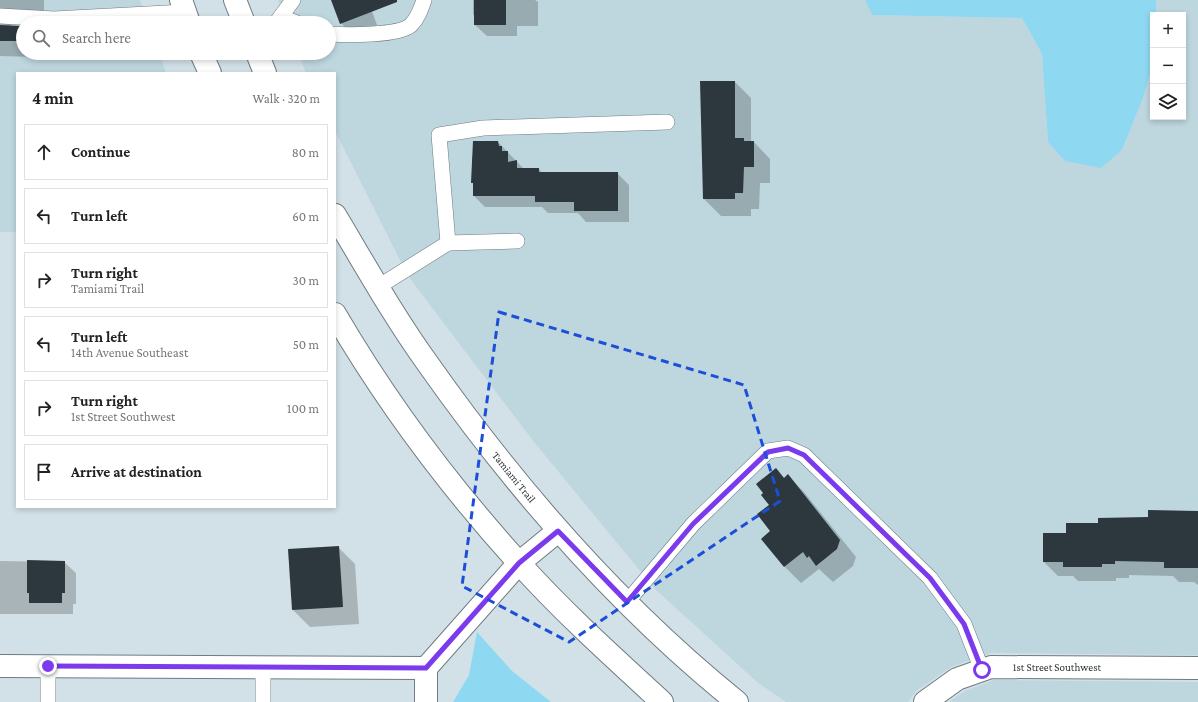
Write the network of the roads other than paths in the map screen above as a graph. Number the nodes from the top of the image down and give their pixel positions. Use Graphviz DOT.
graph roads {
  1 [pos="235,0"];
  2 [pos="293,0"];
  3 [pos="424,0"];
  4 [pos="185,12"];
  5 [pos="0,16"];
  6 [pos="110,16"];
  7 [pos="241,16"];
  8 [pos="282,16"];
  9 [pos="16,17"];
  10 [pos="336,34"];
  11 [pos="204,60"];
  12 [pos="260,60"];
  13 [pos="210,72"];
  14 [pos="265,72"];
  15 [pos="667,122"];
  16 [pos="336,217"];
  17 [pos="517,241"];
  18 [pos="448,243"];
  19 [pos="378,287"];
  20 [pos="336,316"];
  21 [pos="558,531"];
  22 [pos="519,563"];
  23 [pos="627,602"];
  24 [pos="0,666"];
  25 [pos="48,666"];
  26 [pos="263,667"];
  27 [pos="426,668"];
  28 [pos="1198,668"];
  29 [pos="982,670"];
  30 [pos="48,702"];
  31 [pos="264,702"];
  32 [pos="426,702"];
  33 [pos="662,702"];
  34 [pos="737,702"];
  35 [pos="925,702"];
  1 -- 7 [label="main road"];
  2 -- 8 [label="lane"];
  3 -- 10 [label="lane"];
  4 -- 6 [label="lane"];
  5 -- 9 [label="lane"];
  11 -- 13 [label="main road"];
  12 -- 14 [label="main road"];
  15 -- 18 [label="lane"];
  16 -- 19 [label="main road, Tamiami Trail"];
  17 -- 18 [label="lane"];
  18 -- 19 [label="lane"];
  19 -- 21 [label="main road, Tamiami Trail"];
  20 -- 22 [label="main road"];
  21 -- 22 [label="main road"];
  21 -- 23 [label="main road, Tamiami Trail"];
  22 -- 27 [label="main road"];
  22 -- 33 [label="main road"];
  23 -- 29 [label="lane"];
  23 -- 34 [label="main road, Tamiami Trail"];
  24 -- 25 [label="main road"];
  25 -- 26 [label="main road"];
  25 -- 30 [label="lane"];
  26 -- 27 [label="main road"];
  26 -- 31 [label="lane"];
  27 -- 32 [label="main road"];
  28 -- 29 [label="main road, 1st Street Southwest"];
  29 -- 35 [label="main road, 1st Street Southwest"];
}
